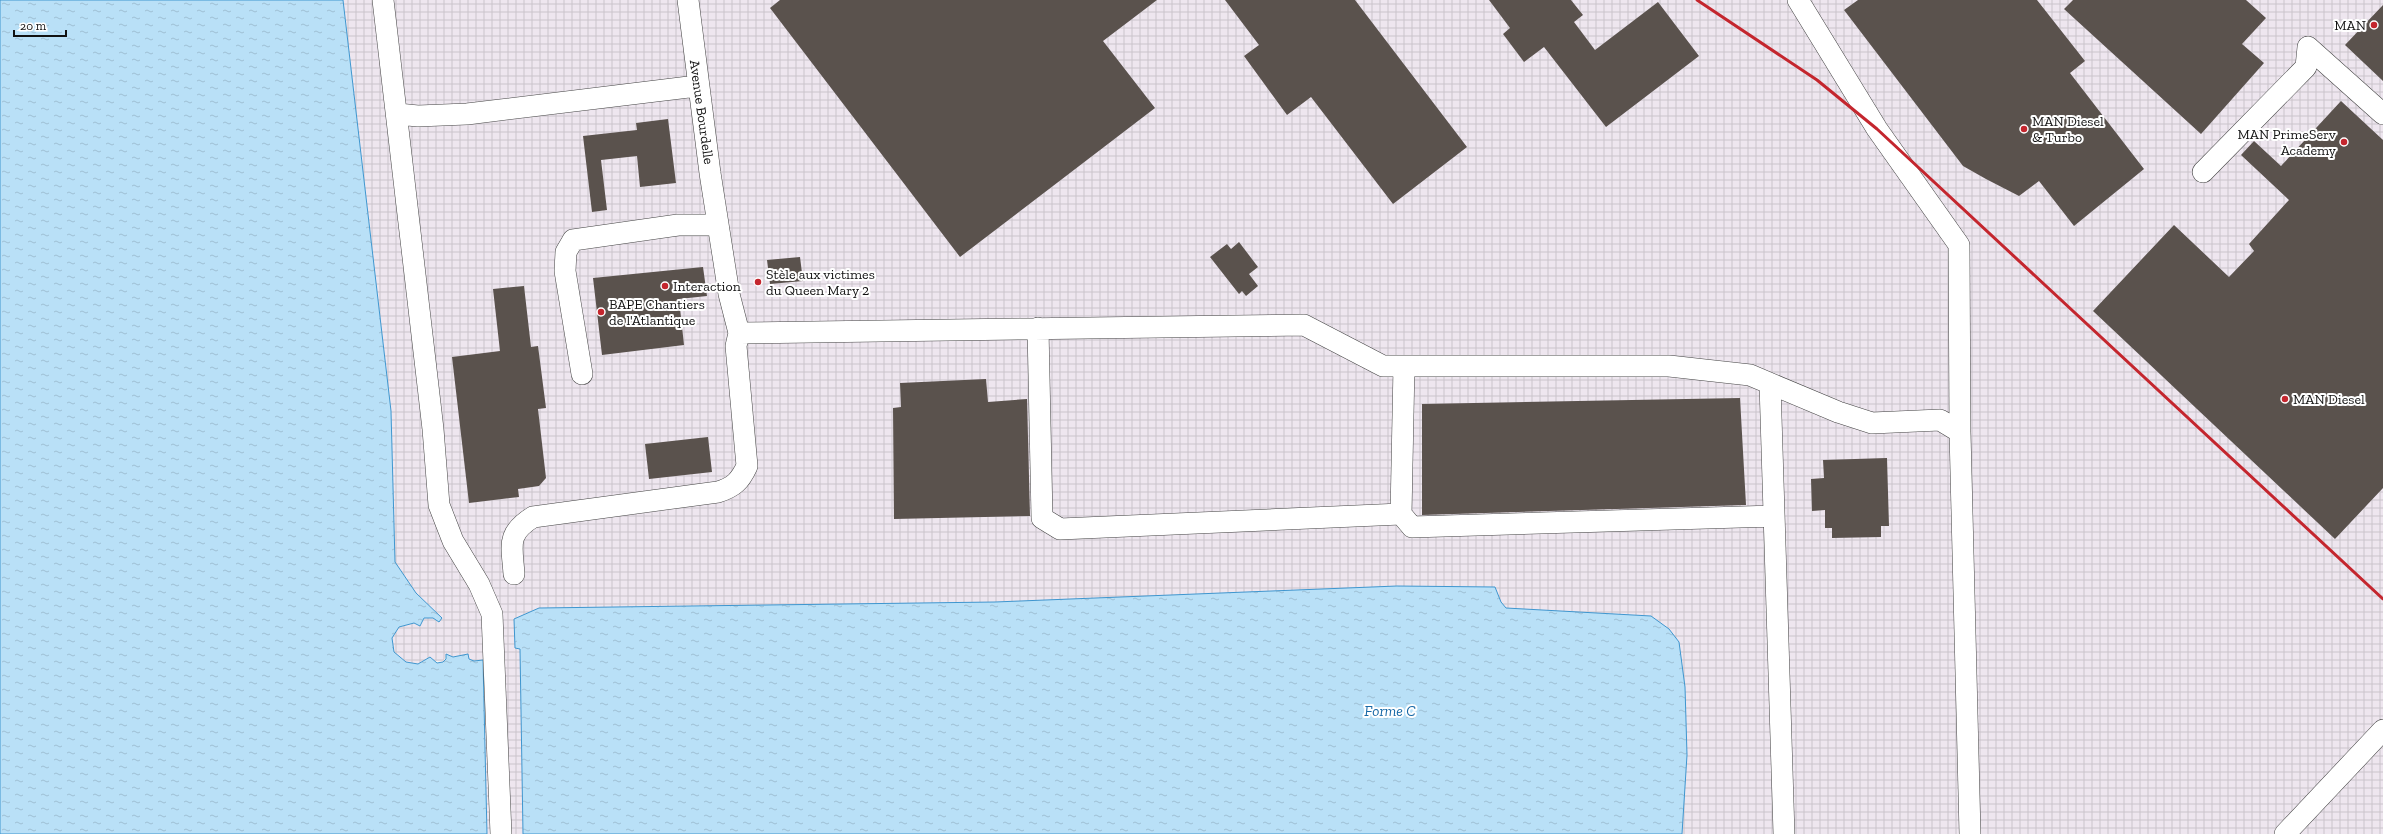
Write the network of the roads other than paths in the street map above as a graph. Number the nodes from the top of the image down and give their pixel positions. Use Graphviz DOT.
graph roads {
  1 [pos="383,0"];
  2 [pos="688,0"];
  3 [pos="1798,0"];
  4 [pos="698,86"];
  5 [pos="398,114"];
  6 [pos="2383,114"];
  7 [pos="2203,172"];
  8 [pos="718,225"];
  9 [pos="1038,328"];
  10 [pos="739,334"];
  11 [pos="1404,366"];
  12 [pos="582,374"];
  13 [pos="1770,384"];
  14 [pos="1960,432"];
  15 [pos="1402,514"];
  16 [pos="1774,516"];
  17 [pos="514,574"];
  18 [pos="2383,730"];
  19 [pos="501,834"];
  20 [pos="1784,834"];
  21 [pos="1970,834"];
  22 [pos="2285,834"];
  1 -- 5 [label="street"];
  2 -- 4 [label="street, Avenue Bourdelle"];
  3 -- 14 [label="street"];
  4 -- 5 [label="street"];
  4 -- 8 [label="street, Avenue Bourdelle"];
  5 -- 19 [label="street"];
  6 -- 7 [label="street"];
  8 -- 10 [label="street, Avenue Bourdelle"];
  8 -- 12 [label="street"];
  9 -- 10 [label="street"];
  9 -- 11 [label="street"];
  9 -- 15 [label="street"];
  10 -- 17 [label="street"];
  11 -- 13 [label="street"];
  11 -- 15 [label="street"];
  13 -- 14 [label="street"];
  13 -- 16 [label="street"];
  14 -- 21 [label="street"];
  15 -- 16 [label="street"];
  16 -- 20 [label="street"];
  18 -- 22 [label="street"];
}
